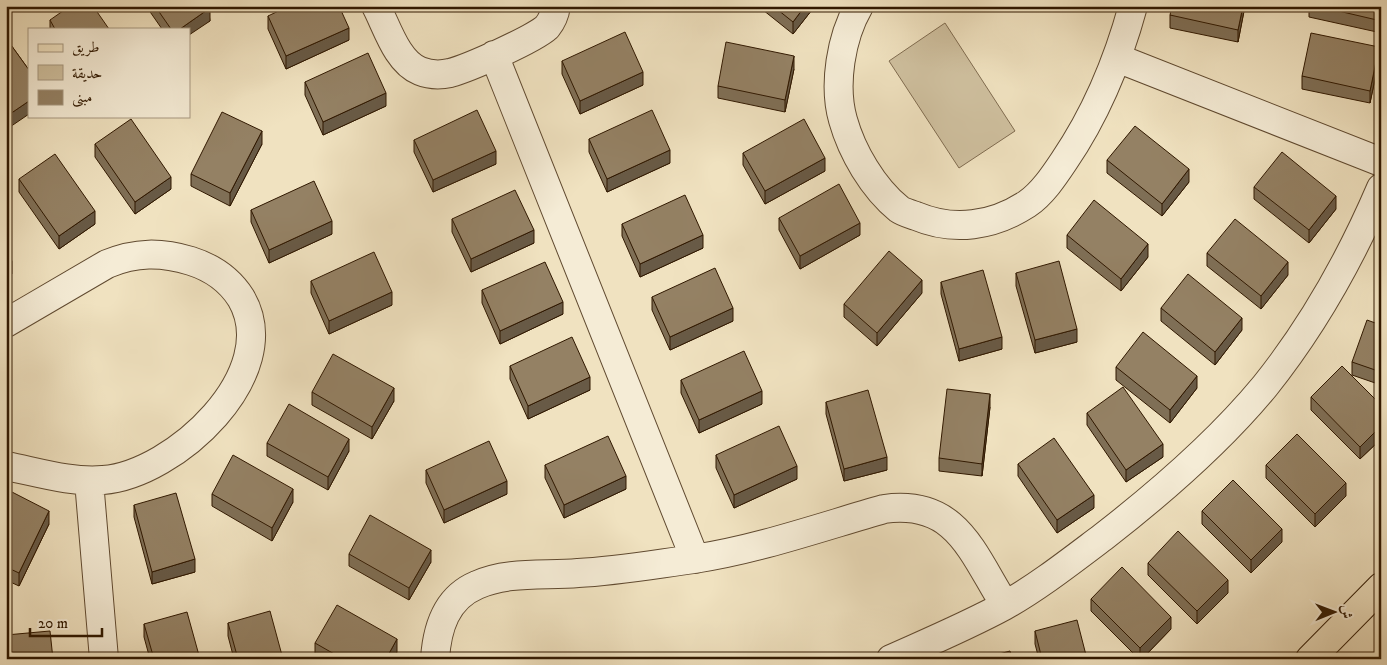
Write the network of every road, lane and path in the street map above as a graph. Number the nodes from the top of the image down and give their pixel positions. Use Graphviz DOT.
graph roads {
  1 [pos="376,6"];
  2 [pos="556,6"];
  3 [pos="859,6"];
  4 [pos="1133,6"];
  5 [pos="494,54"];
  6 [pos="1116,58"];
  7 [pos="1381,162"];
  8 [pos="1381,188"];
  9 [pos="6,323"];
  10 [pos="6,466"];
  11 [pos="89,481"];
  12 [pos="695,559"];
  13 [pos="1381,587"];
  14 [pos="1005,605"];
  15 [pos="104,659"];
  16 [pos="435,659"];
  17 [pos="891,659"];
  18 [pos="1310,659"];
  1 -- 5 [label="street"];
  2 -- 5 [label="street"];
  3 -- 6 [label="street"];
  4 -- 6 [label="street"];
  5 -- 12 [label="street"];
  6 -- 7 [label="street"];
  8 -- 14 [label="street"];
  9 -- 11 [label="street"];
  10 -- 11 [label="street"];
  11 -- 15 [label="street"];
  12 -- 14 [label="street"];
  12 -- 16 [label="street"];
  13 -- 18 [label="main road"];
  14 -- 17 [label="street"];
}
